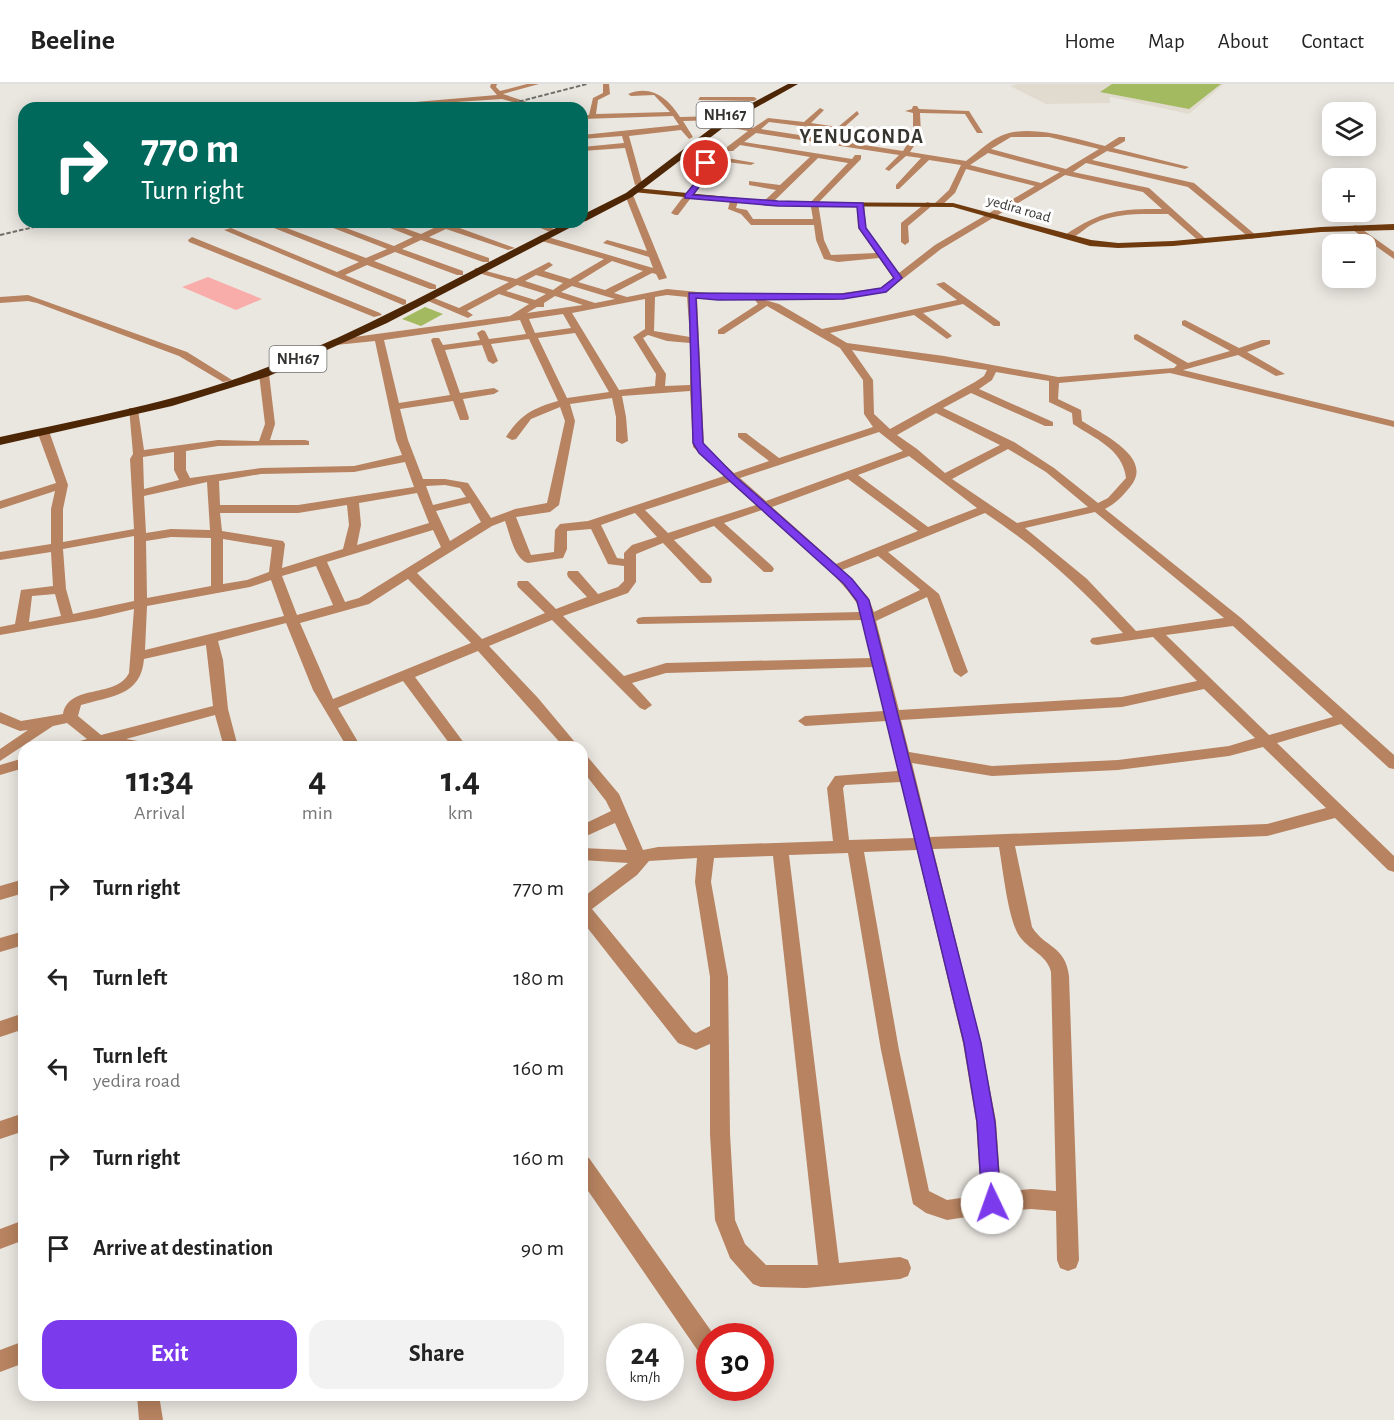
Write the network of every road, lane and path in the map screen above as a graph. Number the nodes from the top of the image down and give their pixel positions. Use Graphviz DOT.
graph roads {
  1 [pos="494,84"];
  2 [pos="536,84"];
  3 [pos="606,84"];
  4 [pos="653,84"];
  5 [pos="783,84"];
  6 [pos="794,84"];
  7 [pos="632,85"];
  8 [pos="653,93"];
  9 [pos="632,94"];
  10 [pos="500,95"];
  11 [pos="700,99"];
  12 [pos="754,99"];
  13 [pos="418,102"];
  14 [pos="518,102"];
  15 [pos="820,110"];
  16 [pos="857,114"];
  17 [pos="616,117"];
  18 [pos="588,118"];
  19 [pos="592,118"];
  20 [pos="679,120"];
  21 [pos="720,122"];
  22 [pos="806,124"];
  23 [pos="753,131"];
  24 [pos="980,131"];
  25 [pos="626,133"];
  26 [pos="588,136"];
  27 [pos="689,137"];
  28 [pos="1122,139"];
  29 [pos="739,143"];
  30 [pos="628,145"];
  31 [pos="588,148"];
  32 [pos="867,148"];
  33 [pos="1107,148"];
  34 [pos="730,149"];
  35 [pos="987,150"];
  36 [pos="903,154"];
  37 [pos="816,155"];
  38 [pos="681,157"];
  39 [pos="853,161"];
  40 [pos="923,161"];
  41 [pos="1086,161"];
  42 [pos="751,163"];
  43 [pos="708,165"];
  44 [pos="1185,166"];
  45 [pos="963,167"];
  46 [pos="889,169"];
  47 [pos="1067,172"];
  48 [pos="752,183"];
  49 [pos="1043,186"];
  50 [pos="899,187"];
  51 [pos="781,188"];
  52 [pos="634,189"];
  53 [pos="688,196"];
  54 [pos="734,201"];
  55 [pos="767,203"];
  56 [pos="813,204"];
  57 [pos="934,204"];
  58 [pos="861,205"];
  59 [pos="588,210"];
  60 [pos="1171,211"];
  61 [pos="675,213"];
  62 [pos="994,215"];
  63 [pos="588,216"];
  64 [pos="816,222"];
  65 [pos="1394,227"];
  66 [pos="281,228"];
  67 [pos="330,228"];
  68 [pos="395,228"];
  69 [pos="440,228"];
  70 [pos="451,228"];
  71 [pos="539,228"];
  72 [pos="554,228"];
  73 [pos="560,228"];
  74 [pos="1356,228"];
  75 [pos="228,230"];
  76 [pos="271,232"];
  77 [pos="546,233"];
  78 [pos="262,236"];
  79 [pos="473,236"];
  80 [pos="420,237"];
  81 [pos="1068,237"];
  82 [pos="1254,237"];
  83 [pos="192,240"];
  84 [pos="252,240"];
  85 [pos="1204,241"];
  86 [pos="905,242"];
  87 [pos="607,243"];
  88 [pos="242,244"];
  89 [pos="352,244"];
  90 [pos="447,247"];
  91 [pos="231,248"];
  92 [pos="511,248"];
  93 [pos="394,249"];
  94 [pos="221,252"];
  95 [pos="328,255"];
  96 [pos="652,255"];
  97 [pos="882,255"];
  98 [pos="1394,255"];
  99 [pos="318,259"];
  100 [pos="610,259"];
  101 [pos="366,262"];
  102 [pos="309,263"];
  103 [pos="482,265"];
  104 [pos="549,265"];
  105 [pos="299,267"];
  106 [pos="654,271"];
  107 [pos="289,272"];
  108 [pos="536,272"];
  109 [pos="460,273"];
  110 [pos="337,274"];
  111 [pos="397,274"];
  112 [pos="279,276"];
  113 [pos="898,278"];
  114 [pos="519,281"];
  115 [pos="569,282"];
  116 [pos="941,284"];
  117 [pos="498,291"];
  118 [pos="429,292"];
  119 [pos="553,292"];
  120 [pos="670,292"];
  121 [pos="607,293"];
  122 [pos="650,295"];
  123 [pos="692,295"];
  124 [pos="488,297"];
  125 [pos="744,297"];
  126 [pos="627,299"];
  127 [pos="0,300"];
  128 [pos="964,301"];
  129 [pos="403,302"];
  130 [pos="534,303"];
  131 [pos="766,303"];
  132 [pos="596,306"];
  133 [pos="460,310"];
  134 [pos="563,312"];
  135 [pos="916,312"];
  136 [pos="377,315"];
  137 [pos="519,315"];
  138 [pos="1185,322"];
  139 [pos="479,323"];
  140 [pos="996,324"];
  141 [pos="432,329"];
  142 [pos="578,330"];
  143 [pos="647,332"];
  144 [pos="721,332"];
  145 [pos="818,333"];
  146 [pos="533,336"];
  147 [pos="947,336"];
  148 [pos="1137,337"];
  149 [pos="379,338"];
  150 [pos="695,341"];
  151 [pos="336,342"];
  152 [pos="486,342"];
  153 [pos="1266,342"];
  154 [pos="844,346"];
  155 [pos="439,348"];
  156 [pos="1240,351"];
  157 [pos="493,361"];
  158 [pos="993,367"];
  159 [pos="1187,367"];
  160 [pos="1170,370"];
  161 [pos="264,374"];
  162 [pos="1280,374"];
  163 [pos="1054,379"];
  164 [pos="227,380"];
  165 [pos="694,388"];
  166 [pos="660,389"];
  167 [pos="971,389"];
  168 [pos="494,391"];
  169 [pos="616,394"];
  170 [pos="455,397"];
  171 [pos="564,403"];
  172 [pos="394,407"];
  173 [pos="133,410"];
  174 [pos="936,410"];
  175 [pos="464,418"];
  176 [pos="1049,424"];
  177 [pos="1394,424"];
  178 [pos="43,431"];
  179 [pos="885,431"];
  180 [pos="0,435"];
  181 [pos="742,435"];
  182 [pos="512,437"];
  183 [pos="0,441"];
  184 [pos="622,441"];
  185 [pos="305,443"];
  186 [pos="263,444"];
  187 [pos="1010,444"];
  188 [pos="180,448"];
  189 [pos="913,451"];
  190 [pos="139,454"];
  191 [pos="410,457"];
  192 [pos="778,463"];
  193 [pos="849,474"];
  194 [pos="213,478"];
  195 [pos="945,478"];
  196 [pos="732,479"];
  197 [pos="186,482"];
  198 [pos="62,485"];
  199 [pos="421,486"];
  200 [pos="138,494"];
  201 [pos="473,499"];
  202 [pos="353,501"];
  203 [pos="0,505"];
  204 [pos="763,506"];
  205 [pos="429,508"];
  206 [pos="1098,508"];
  207 [pos="214,509"];
  208 [pos="638,509"];
  209 [pos="985,509"];
  210 [pos="508,515"];
  211 [pos="715,522"];
  212 [pos="488,524"];
  213 [pos="591,524"];
  214 [pos="436,525"];
  215 [pos="1015,527"];
  216 [pos="927,532"];
  217 [pos="140,534"];
  218 [pos="217,534"];
  219 [pos="666,538"];
  220 [pos="57,547"];
  221 [pos="448,549"];
  222 [pos="879,551"];
  223 [pos="349,552"];
  224 [pos="0,556"];
  225 [pos="320,560"];
  226 [pos="630,563"];
  227 [pos="768,569"];
  228 [pos="834,569"];
  229 [pos="410,573"];
  230 [pos="275,574"];
  231 [pos="573,574"];
  232 [pos="706,580"];
  233 [pos="523,584"];
  234 [pos="217,587"];
  235 [pos="60,589"];
  236 [pos="929,591"];
  237 [pos="595,599"];
  238 [pos="141,603"];
  239 [pos="341,609"];
  240 [pos="554,615"];
  241 [pos="869,618"];
  242 [pos="69,619"];
  243 [pos="292,620"];
  244 [pos="643,621"];
  245 [pos="1236,621"];
  246 [pos="21,628"];
  247 [pos="0,631"];
  248 [pos="1156,633"];
  249 [pos="1133,636"];
  250 [pos="211,639"];
  251 [pos="1097,641"];
  252 [pos="480,645"];
  253 [pos="137,656"];
  254 [pos="879,662"];
  255 [pos="961,672"];
  256 [pos="406,675"];
  257 [pos="622,682"];
  258 [pos="1208,683"];
  259 [pos="645,705"];
  260 [pos="330,706"];
  261 [pos="221,709"];
  262 [pos="0,717"];
  263 [pos="70,717"];
  264 [pos="892,717"];
  265 [pos="1345,718"];
  266 [pos="805,721"];
  267 [pos="50,722"];
  268 [pos="1267,740"];
  269 [pos="22,741"];
  270 [pos="99,741"];
  271 [pos="229,741"];
  272 [pos="350,741"];
  273 [pos="456,741"];
  274 [pos="567,741"];
  275 [pos="18,744"];
  276 [pos="0,756"];
  277 [pos="902,756"];
  278 [pos="1394,764"];
  279 [pos="18,765"];
  280 [pos="588,767"];
  281 [pos="0,770"];
  282 [pos="907,776"];
  283 [pos="1338,811"];
  284 [pos="619,814"];
  285 [pos="588,829"];
  286 [pos="1006,841"];
  287 [pos="924,844"];
  288 [pos="848,847"];
  289 [pos="780,850"];
  290 [pos="706,852"];
  291 [pos="588,854"];
  292 [pos="641,857"];
  293 [pos="1394,866"];
  294 [pos="18,888"];
  295 [pos="0,893"];
  296 [pos="588,903"];
  297 [pos="588,916"];
  298 [pos="18,940"];
  299 [pos="0,945"];
  300 [pos="18,1023"];
  301 [pos="0,1029"];
  302 [pos="719,1030"];
  303 [pos="18,1124"];
  304 [pos="0,1130"];
  305 [pos="588,1175"];
  306 [pos="1067,1202"];
  307 [pos="992,1203"];
  308 [pos="18,1232"];
  309 [pos="0,1239"];
  310 [pos="1068,1260"];
  311 [pos="900,1268"];
  312 [pos="830,1275"];
  313 [pos="696,1329"];
  314 [pos="18,1354"];
  315 [pos="0,1361"];
  316 [pos="149,1401"];
  317 [pos="151,1420"];
  1 -- 10 [label="street"];
  2 -- 10 [label="street"];
  3 -- 19 [label="street"];
  4 -- 7 [label="street"];
  4 -- 8 [label="street"];
  5 -- 12 [label="highway, NH167"];
  6 -- 21 [label="highway, NH167"];
  7 -- 9 [label="street"];
  8 -- 9 [label="street"];
  8 -- 20 [label="street"];
  9 -- 17 [label="street"];
  10 -- 13 [label="street"];
  10 -- 14 [label="street"];
  11 -- 12 [label="street"];
  12 -- 21 [label="highway, NH167"];
  15 -- 22 [label="street"];
  16 -- 22 [label="street"];
  17 -- 19 [label="street"];
  17 -- 20 [label="street"];
  17 -- 25 [label="street"];
  18 -- 19 [label="street"];
  20 -- 21 [label="street"];
  20 -- 25 [label="street"];
  20 -- 27 [label="street"];
  21 -- 23 [label="street"];
  21 -- 27 [label="highway, NH167"];
  21 -- 38 [label="highway, NH167"];
  22 -- 23 [label="street"];
  23 -- 29 [label="street"];
  23 -- 32 [label="street"];
  24 -- 36 [label="street"];
  25 -- 26 [label="street"];
  25 -- 30 [label="street"];
  27 -- 52 [label="highway, NH167"];
  28 -- 33 [label="street"];
  29 -- 34 [label="street"];
  29 -- 37 [label="street"];
  30 -- 31 [label="street"];
  30 -- 52 [label="street"];
  32 -- 36 [label="street"];
  32 -- 39 [label="street"];
  33 -- 35 [label="street"];
  33 -- 41 [label="street"];
  33 -- 44 [label="street"];
  35 -- 45 [label="street"];
  35 -- 47 [label="street"];
  36 -- 40 [label="street"];
  36 -- 46 [label="street"];
  37 -- 39 [label="street"];
  37 -- 51 [label="street"];
  38 -- 43 [label="street"];
  38 -- 52 [label="highway, NH167"];
  39 -- 56 [label="street"];
  40 -- 45 [label="street"];
  40 -- 50 [label="street"];
  41 -- 47 [label="street"];
  41 -- 82 [label="street"];
  42 -- 43 [label="street"];
  43 -- 53 [label="street"];
  45 -- 49 [label="street"];
  45 -- 57 [label="street"];
  47 -- 49 [label="street"];
  47 -- 60 [label="street"];
  48 -- 51 [label="street"];
  49 -- 62 [label="street"];
  51 -- 55 [label="street"];
  52 -- 53 [label="main road, yedira road"];
  52 -- 59 [label="highway, NH167"];
  52 -- 63 [label="highway, NH167"];
  52 -- 96 [label="street"];
  53 -- 54 [label="main road, yedira road"];
  53 -- 61 [label="street"];
  54 -- 55 [label="main road, yedira road"];
  54 -- 64 [label="street"];
  55 -- 56 [label="main road, yedira road"];
  56 -- 58 [label="main road, yedira road"];
  56 -- 64 [label="street"];
  57 -- 58 [label="main road, yedira road"];
  57 -- 62 [label="main road, yedira road"];
  57 -- 86 [label="street"];
  58 -- 97 [label="street"];
  60 -- 81 [label="street"];
  60 -- 85 [label="street"];
  62 -- 81 [label="main road, yedira road"];
  62 -- 113 [label="street"];
  64 -- 97 [label="street"];
  65 -- 74 [label="main road, yedira road"];
  66 -- 76 [label="street"];
  66 -- 89 [label="street"];
  67 -- 89 [label="street"];
  68 -- 80 [label="street"];
  69 -- 80 [label="street"];
  70 -- 79 [label="street"];
  71 -- 77 [label="street"];
  72 -- 77 [label="highway, NH167"];
  73 -- 77 [label="highway, NH167"];
  74 -- 82 [label="main road, yedira road"];
  74 -- 98 [label="street"];
  75 -- 84 [label="street"];
  77 -- 92 [label="highway, NH167"];
  77 -- 100 [label="street"];
  77 -- 103 [label="highway, NH167"];
  78 -- 84 [label="street"];
  79 -- 90 [label="street"];
  79 -- 92 [label="street"];
  80 -- 90 [label="street"];
  80 -- 93 [label="street"];
  81 -- 85 [label="main road, yedira road"];
  82 -- 85 [label="main road, yedira road"];
  83 -- 94 [label="street"];
  84 -- 88 [label="street"];
  84 -- 102 [label="street"];
  87 -- 96 [label="street"];
  89 -- 93 [label="street"];
  89 -- 95 [label="street"];
  89 -- 101 [label="street"];
  90 -- 103 [label="street"];
  91 -- 94 [label="street"];
  92 -- 103 [label="highway, NH167"];
  93 -- 101 [label="street"];
  93 -- 111 [label="street"];
  94 -- 112 [label="street"];
  96 -- 106 [label="street"];
  97 -- 113 [label="street"];
  99 -- 102 [label="street"];
  100 -- 106 [label="street"];
  100 -- 115 [label="street"];
  101 -- 110 [label="street"];
  101 -- 111 [label="street"];
  102 -- 105 [label="street"];
  102 -- 110 [label="street"];
  103 -- 109 [label="highway, NH167"];
  103 -- 114 [label="street"];
  103 -- 118 [label="highway, NH167"];
  104 -- 108 [label="street"];
  106 -- 120 [label="street"];
  106 -- 121 [label="street"];
  107 -- 112 [label="street"];
  108 -- 114 [label="street"];
  108 -- 115 [label="street"];
  109 -- 111 [label="street"];
  109 -- 118 [label="highway, NH167"];
  110 -- 111 [label="street"];
  111 -- 118 [label="street"];
  111 -- 129 [label="street"];
  112 -- 136 [label="street"];
  113 -- 125 [label="street"];
  114 -- 117 [label="street"];
  114 -- 119 [label="street"];
  115 -- 119 [label="street"];
  115 -- 121 [label="street"];
  116 -- 128 [label="street"];
  117 -- 124 [label="street"];
  117 -- 130 [label="street"];
  118 -- 129 [label="highway, NH167"];
  118 -- 133 [label="street"];
  118 -- 151 [label="highway, NH167"];
  119 -- 130 [label="street"];
  119 -- 132 [label="street"];
  120 -- 122 [label="street"];
  120 -- 123 [label="street"];
  121 -- 126 [label="street"];
  122 -- 126 [label="street"];
  122 -- 143 [label="street"];
  123 -- 125 [label="street"];
  123 -- 150 [label="street"];
  124 -- 133 [label="street"];
  124 -- 137 [label="street"];
  125 -- 131 [label="street"];
  126 -- 132 [label="street"];
  127 -- 164 [label="street"];
  128 -- 135 [label="street"];
  128 -- 140 [label="street"];
  129 -- 136 [label="highway, NH167"];
  130 -- 134 [label="street"];
  130 -- 137 [label="street"];
  131 -- 144 [label="street"];
  131 -- 145 [label="street"];
  132 -- 134 [label="street"];
  133 -- 139 [label="street"];
  134 -- 137 [label="street"];
  134 -- 142 [label="street"];
  135 -- 145 [label="street"];
  135 -- 147 [label="street"];
  136 -- 164 [label="highway, NH167"];
  137 -- 139 [label="street"];
  137 -- 146 [label="street"];
  138 -- 156 [label="street"];
  139 -- 141 [label="street"];
  139 -- 152 [label="street"];
  141 -- 149 [label="street"];
  141 -- 155 [label="street"];
  142 -- 146 [label="street"];
  142 -- 169 [label="street"];
  143 -- 150 [label="street"];
  143 -- 166 [label="street"];
  145 -- 154 [label="street"];
  146 -- 152 [label="street"];
  146 -- 171 [label="street"];
  148 -- 159 [label="street"];
  149 -- 151 [label="street"];
  149 -- 172 [label="street"];
  150 -- 165 [label="street"];
  151 -- 161 [label="highway, NH167"];
  152 -- 155 [label="street"];
  152 -- 157 [label="street"];
  153 -- 156 [label="street"];
  154 -- 158 [label="street"];
  154 -- 179 [label="street"];
  155 -- 170 [label="street"];
  156 -- 159 [label="street"];
  156 -- 162 [label="street"];
  158 -- 163 [label="street"];
  158 -- 167 [label="street"];
  159 -- 160 [label="street"];
  160 -- 163 [label="street"];
  160 -- 177 [label="street"];
  161 -- 173 [label="highway, NH167"];
  161 -- 186 [label="street"];
  163 -- 206 [label="street"];
  164 -- 180 [label="highway, NH167"];
  165 -- 166 [label="street"];
  165 -- 196 [label="street"];
  166 -- 169 [label="street"];
  167 -- 174 [label="street"];
  167 -- 176 [label="street"];
  168 -- 170 [label="street"];
  169 -- 171 [label="street"];
  169 -- 184 [label="street"];
  170 -- 172 [label="street"];
  170 -- 175 [label="street"];
  171 -- 182 [label="street"];
  171 -- 210 [label="street"];
  172 -- 191 [label="street"];
  173 -- 178 [label="highway, NH167"];
  173 -- 190 [label="street"];
  174 -- 179 [label="street"];
  174 -- 187 [label="street"];
  178 -- 183 [label="highway, NH167"];
  178 -- 198 [label="street"];
  179 -- 189 [label="street"];
  179 -- 192 [label="street"];
  181 -- 192 [label="street"];
  185 -- 186 [label="street"];
  186 -- 188 [label="street"];
  187 -- 195 [label="street"];
  187 -- 206 [label="street"];
  188 -- 190 [label="street"];
  188 -- 197 [label="street"];
  189 -- 193 [label="street"];
  189 -- 195 [label="street"];
  190 -- 200 [label="street"];
  191 -- 194 [label="street"];
  191 -- 199 [label="street"];
  192 -- 196 [label="street"];
  193 -- 204 [label="street"];
  193 -- 216 [label="street"];
  194 -- 197 [label="street"];
  194 -- 207 [label="street"];
  195 -- 209 [label="street"];
  196 -- 204 [label="street"];
  196 -- 208 [label="street"];
  197 -- 200 [label="street"];
  198 -- 203 [label="street"];
  198 -- 220 [label="street"];
  199 -- 201 [label="street"];
  199 -- 202 [label="street"];
  199 -- 205 [label="street"];
  200 -- 217 [label="street"];
  201 -- 205 [label="street"];
  201 -- 212 [label="street"];
  202 -- 207 [label="street"];
  202 -- 223 [label="street"];
  204 -- 211 [label="street"];
  204 -- 228 [label="street"];
  205 -- 214 [label="street"];
  206 -- 215 [label="street"];
  206 -- 245 [label="street"];
  207 -- 218 [label="street"];
  208 -- 213 [label="street"];
  208 -- 219 [label="street"];
  209 -- 215 [label="street"];
  209 -- 216 [label="street"];
  210 -- 212 [label="street"];
  210 -- 213 [label="street"];
  211 -- 219 [label="street"];
  211 -- 227 [label="street"];
  212 -- 221 [label="street"];
  213 -- 226 [label="street"];
  214 -- 221 [label="street"];
  214 -- 223 [label="street"];
  215 -- 249 [label="street"];
  216 -- 222 [label="street"];
  217 -- 218 [label="street"];
  217 -- 220 [label="street"];
  217 -- 238 [label="street"];
  218 -- 230 [label="street"];
  218 -- 234 [label="street"];
  219 -- 226 [label="street"];
  219 -- 232 [label="street"];
  220 -- 224 [label="street"];
  220 -- 235 [label="street"];
  221 -- 229 [label="street"];
  222 -- 228 [label="street"];
  222 -- 236 [label="street"];
  223 -- 225 [label="street"];
  225 -- 230 [label="street"];
  225 -- 239 [label="street"];
  226 -- 237 [label="street"];
  228 -- 241 [label="street"];
  229 -- 239 [label="street"];
  229 -- 252 [label="street"];
  230 -- 234 [label="street"];
  230 -- 243 [label="street"];
  231 -- 237 [label="street"];
  233 -- 240 [label="street"];
  234 -- 238 [label="street"];
  235 -- 242 [label="street"];
  235 -- 246 [label="street"];
  236 -- 241 [label="street"];
  236 -- 255 [label="street"];
  237 -- 240 [label="street"];
  238 -- 242 [label="street"];
  238 -- 253 [label="street"];
  239 -- 243 [label="street"];
  240 -- 252 [label="street"];
  240 -- 257 [label="street"];
  241 -- 244 [label="street"];
  241 -- 254 [label="street"];
  242 -- 246 [label="street"];
  243 -- 250 [label="street"];
  243 -- 260 [label="street"];
  245 -- 248 [label="street"];
  245 -- 265 [label="street"];
  246 -- 247 [label="street"];
  248 -- 249 [label="street"];
  248 -- 258 [label="street"];
  249 -- 251 [label="street"];
  250 -- 253 [label="street"];
  250 -- 261 [label="street"];
  252 -- 256 [label="street"];
  252 -- 274 [label="street"];
  253 -- 263 [label="street"];
  254 -- 257 [label="street"];
  254 -- 264 [label="street"];
  256 -- 260 [label="street"];
  256 -- 273 [label="street"];
  257 -- 259 [label="street"];
  258 -- 264 [label="street"];
  258 -- 268 [label="street"];
  260 -- 272 [label="street"];
  261 -- 270 [label="street"];
  261 -- 271 [label="street"];
  262 -- 267 [label="street"];
  263 -- 267 [label="street"];
  263 -- 270 [label="street"];
  264 -- 266 [label="street"];
  264 -- 277 [label="street"];
  265 -- 268 [label="street"];
  265 -- 278 [label="street"];
  267 -- 269 [label="street"];
  268 -- 277 [label="street"];
  268 -- 283 [label="street"];
  275 -- 276 [label="street"];
  277 -- 282 [label="street"];
  279 -- 281 [label="street"];
  280 -- 284 [label="street"];
  282 -- 287 [label="street"];
  282 -- 288 [label="street"];
  283 -- 286 [label="street"];
  283 -- 293 [label="street"];
  284 -- 285 [label="street"];
  284 -- 292 [label="street"];
  286 -- 287 [label="street"];
  286 -- 306 [label="street"];
  287 -- 288 [label="street"];
  287 -- 307 [label="street"];
  288 -- 289 [label="street"];
  288 -- 307 [label="street"];
  289 -- 290 [label="street"];
  289 -- 312 [label="street"];
  290 -- 292 [label="street"];
  290 -- 302 [label="street"];
  291 -- 292 [label="street"];
  292 -- 296 [label="street"];
  294 -- 295 [label="street"];
  297 -- 302 [label="street"];
  298 -- 299 [label="street"];
  300 -- 301 [label="street"];
  302 -- 312 [label="street"];
  303 -- 304 [label="street"];
  305 -- 313 [label="street"];
  306 -- 307 [label="street"];
  306 -- 310 [label="street"];
  308 -- 309 [label="street"];
  311 -- 312 [label="street"];
  314 -- 315 [label="street"];
  316 -- 317 [label="street"];
}
